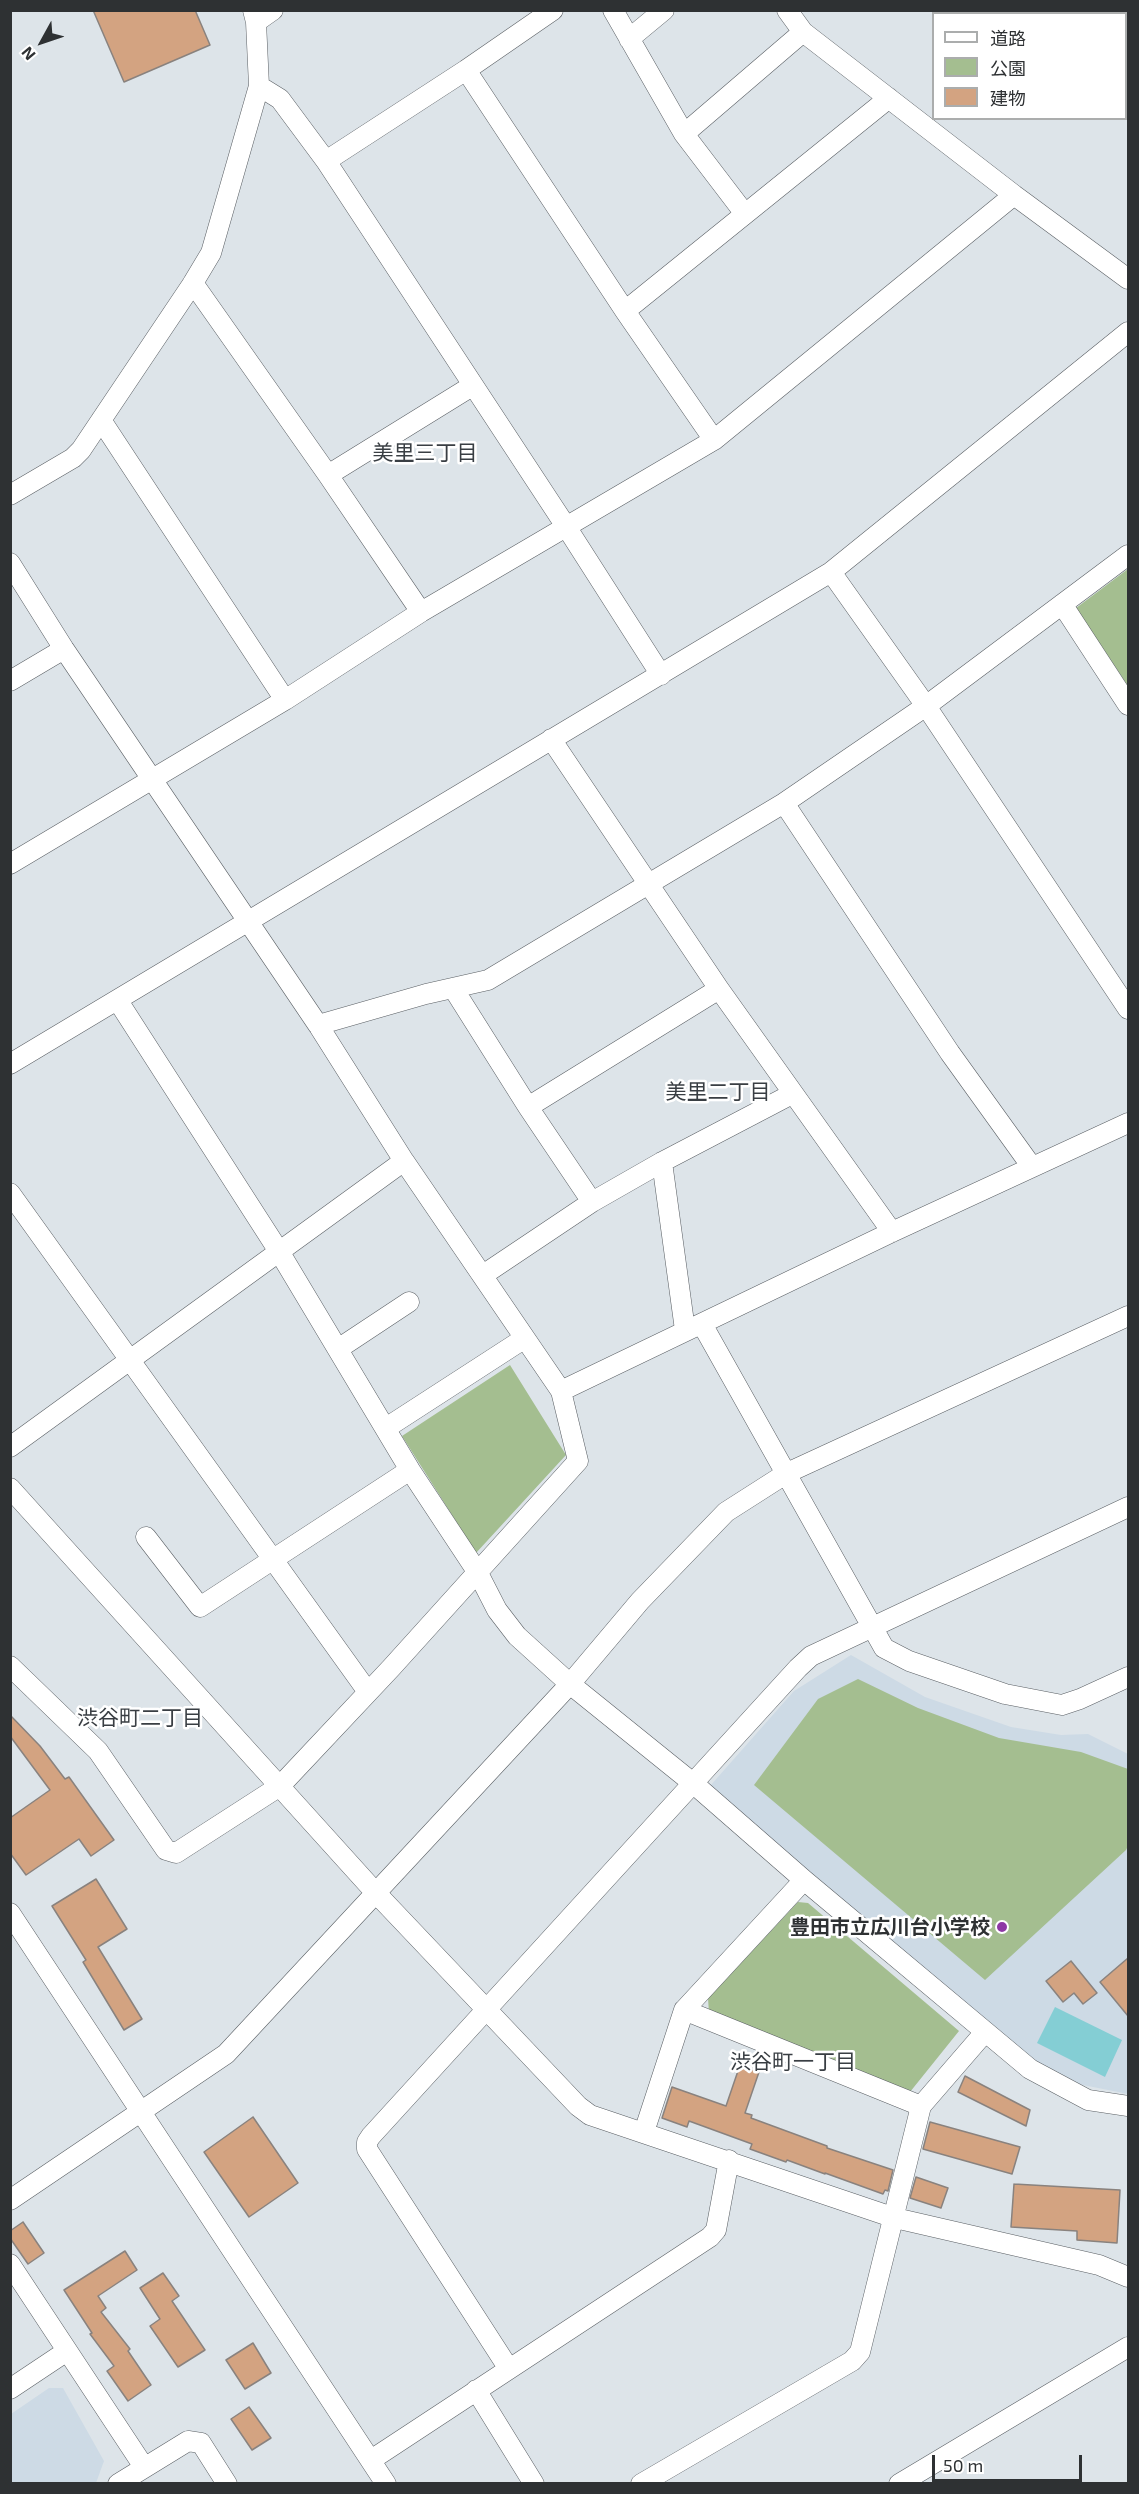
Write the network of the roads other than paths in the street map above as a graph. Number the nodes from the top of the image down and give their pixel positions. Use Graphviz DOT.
graph roads {
  1 [pos="273,10"];
  2 [pos="553,10"];
  3 [pos="613,10"];
  4 [pos="664,10"];
  5 [pos="787,10"];
  6 [pos="254,16"];
  7 [pos="804,32"];
  8 [pos="630,39"];
  9 [pos="466,70"];
  10 [pos="259,86"];
  11 [pos="889,98"];
  12 [pos="684,134"];
  13 [pos="326,161"];
  14 [pos="1014,195"];
  15 [pos="745,214"];
  16 [pos="1128,279"];
  17 [pos="194,283"];
  18 [pos="625,311"];
  19 [pos="1128,332"];
  20 [pos="472,386"];
  21 [pos="101,420"];
  22 [pos="714,440"];
  23 [pos="328,475"];
  24 [pos="10,495"];
  25 [pos="567,528"];
  26 [pos="1128,555"];
  27 [pos="10,563"];
  28 [pos="831,572"];
  29 [pos="1062,604"];
  30 [pos="421,612"];
  31 [pos="64,649"];
  32 [pos="661,675"];
  33 [pos="10,681"];
  34 [pos="285,700"];
  35 [pos="1128,705"];
  36 [pos="926,706"];
  37 [pos="551,738"];
  38 [pos="151,780"];
  39 [pos="784,803"];
  40 [pos="10,864"];
  41 [pos="650,884"];
  42 [pos="248,921"];
  43 [pos="453,988"];
  44 [pos="719,989"];
  45 [pos="118,1001"];
  46 [pos="1128,1009"];
  47 [pos="318,1024"];
  48 [pos="10,1064"];
  49 [pos="792,1094"];
  50 [pos="528,1107"];
  51 [pos="1128,1123"];
  52 [pos="404,1161"];
  53 [pos="662,1162"];
  54 [pos="1032,1167"];
  55 [pos="10,1192"];
  56 [pos="592,1202"];
  57 [pos="892,1232"];
  58 [pos="280,1252"];
  59 [pos="483,1275"];
  60 [pos="409,1302"];
  61 [pos="1128,1316"];
  62 [pos="693,1327"];
  63 [pos="525,1338"];
  64 [pos="338,1348"];
  65 [pos="131,1360"];
  66 [pos="561,1391"];
  67 [pos="386,1428"];
  68 [pos="10,1447"];
  69 [pos="410,1470"];
  70 [pos="787,1473"];
  71 [pos="10,1488"];
  72 [pos="1128,1507"];
  73 [pos="146,1537"];
  74 [pos="271,1559"];
  75 [pos="478,1574"];
  76 [pos="873,1626"];
  77 [pos="10,1666"];
  78 [pos="1128,1677"];
  79 [pos="570,1684"];
  80 [pos="368,1692"];
  81 [pos="694,1784"];
  82 [pos="280,1786"];
  83 [pos="804,1880"];
  84 [pos="375,1892"];
  85 [pos="10,1913"];
  86 [pos="486,2009"];
  87 [pos="684,2010"];
  88 [pos="985,2031"];
  89 [pos="921,2106"];
  90 [pos="1128,2106"];
  91 [pos="142,2111"];
  92 [pos="644,2132"];
  93 [pos="729,2160"];
  94 [pos="10,2200"];
  95 [pos="895,2218"];
  96 [pos="10,2264"];
  97 [pos="1128,2277"];
  98 [pos="1128,2347"];
  99 [pos="67,2351"];
  100 [pos="509,2369"];
  101 [pos="10,2389"];
  102 [pos="476,2390"];
  103 [pos="371,2460"];
  104 [pos="144,2467"];
  105 [pos="118,2484"];
  106 [pos="227,2484"];
  107 [pos="386,2484"];
  108 [pos="534,2484"];
  109 [pos="641,2484"];
  110 [pos="899,2484"];
  1 -- 6 [label="street"];
  2 -- 9 [label="street"];
  3 -- 8 [label="street"];
  4 -- 8 [label="street"];
  5 -- 7 [label="street"];
  6 -- 10 [label="street"];
  7 -- 11 [label="street"];
  7 -- 12 [label="street"];
  8 -- 12 [label="street"];
  9 -- 13 [label="street"];
  9 -- 18 [label="street"];
  10 -- 13 [label="street"];
  10 -- 17 [label="street"];
  11 -- 14 [label="street"];
  11 -- 15 [label="street"];
  12 -- 15 [label="street"];
  13 -- 20 [label="street"];
  14 -- 16 [label="street"];
  14 -- 22 [label="street"];
  15 -- 18 [label="street"];
  17 -- 21 [label="street"];
  17 -- 23 [label="street"];
  18 -- 22 [label="street"];
  19 -- 28 [label="street"];
  20 -- 23 [label="street"];
  20 -- 25 [label="street"];
  21 -- 24 [label="street"];
  21 -- 34 [label="street"];
  22 -- 25 [label="street"];
  23 -- 30 [label="street"];
  25 -- 30 [label="street"];
  25 -- 32 [label="street"];
  26 -- 29 [label="street"];
  27 -- 31 [label="street"];
  28 -- 32 [label="street"];
  28 -- 36 [label="street"];
  29 -- 35 [label="street"];
  29 -- 36 [label="street"];
  30 -- 34 [label="street"];
  31 -- 33 [label="street"];
  31 -- 38 [label="street"];
  32 -- 37 [label="street"];
  34 -- 38 [label="street"];
  36 -- 39 [label="street"];
  36 -- 46 [label="street"];
  37 -- 41 [label="street"];
  37 -- 42 [label="street"];
  38 -- 40 [label="street"];
  38 -- 42 [label="street"];
  39 -- 41 [label="street"];
  39 -- 54 [label="street"];
  41 -- 43 [label="street"];
  41 -- 44 [label="street"];
  42 -- 45 [label="street"];
  42 -- 47 [label="street"];
  43 -- 47 [label="street"];
  43 -- 50 [label="street"];
  44 -- 49 [label="street"];
  44 -- 50 [label="street"];
  45 -- 48 [label="street"];
  45 -- 58 [label="street"];
  47 -- 52 [label="street"];
  49 -- 53 [label="street"];
  49 -- 57 [label="street"];
  50 -- 56 [label="street"];
  51 -- 54 [label="street"];
  52 -- 58 [label="street"];
  52 -- 59 [label="street"];
  53 -- 56 [label="street"];
  53 -- 62 [label="street"];
  54 -- 57 [label="street"];
  55 -- 65 [label="street"];
  56 -- 59 [label="street"];
  57 -- 62 [label="street"];
  58 -- 64 [label="street"];
  58 -- 65 [label="street"];
  59 -- 63 [label="street"];
  60 -- 64 [label="street"];
  61 -- 70 [label="street"];
  62 -- 66 [label="street"];
  62 -- 70 [label="street"];
  63 -- 66 [label="street"];
  63 -- 67 [label="street"];
  64 -- 67 [label="street"];
  65 -- 68 [label="street"];
  65 -- 74 [label="street"];
  66 -- 75 [label="street"];
  67 -- 69 [label="street"];
  69 -- 74 [label="street"];
  69 -- 75 [label="street"];
  70 -- 76 [label="street"];
  70 -- 79 [label="street"];
  71 -- 82 [label="street"];
  72 -- 76 [label="street"];
  73 -- 74 [label="street"];
  74 -- 80 [label="street"];
  75 -- 79 [label="street"];
  75 -- 80 [label="street"];
  76 -- 78 [label="street"];
  76 -- 81 [label="street"];
  77 -- 82 [label="street"];
  79 -- 81 [label="street"];
  79 -- 84 [label="street"];
  80 -- 82 [label="street"];
  81 -- 83 [label="street"];
  81 -- 86 [label="street"];
  82 -- 84 [label="street"];
  83 -- 87 [label="street"];
  83 -- 88 [label="street"];
  84 -- 86 [label="street"];
  84 -- 91 [label="street"];
  85 -- 91 [label="street"];
  86 -- 92 [label="street"];
  86 -- 100 [label="street"];
  87 -- 89 [label="street"];
  87 -- 92 [label="street"];
  88 -- 89 [label="street"];
  88 -- 90 [label="street"];
  89 -- 95 [label="street"];
  91 -- 94 [label="street"];
  91 -- 103 [label="street"];
  92 -- 93 [label="street"];
  93 -- 95 [label="street"];
  93 -- 100 [label="street"];
  95 -- 97 [label="street"];
  95 -- 109 [label="street"];
  96 -- 99 [label="street"];
  98 -- 110 [label="street"];
  99 -- 101 [label="street"];
  99 -- 104 [label="street"];
  100 -- 102 [label="street"];
  102 -- 103 [label="street"];
  102 -- 108 [label="street"];
  103 -- 107 [label="street"];
  104 -- 105 [label="street"];
  104 -- 106 [label="street"];
}
